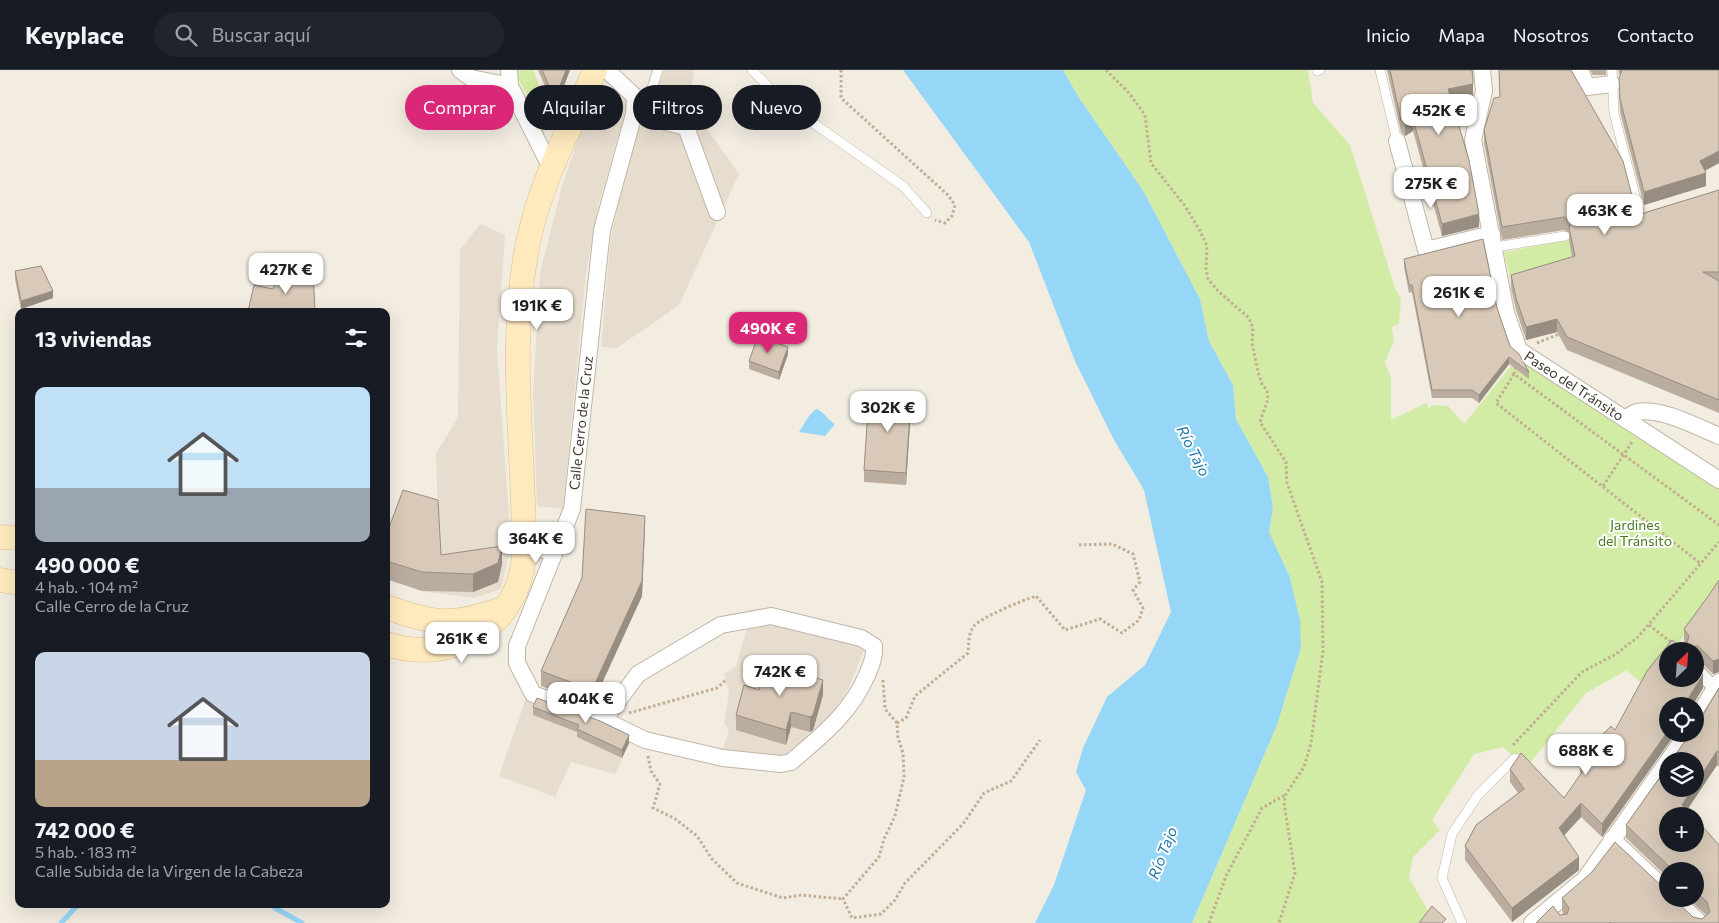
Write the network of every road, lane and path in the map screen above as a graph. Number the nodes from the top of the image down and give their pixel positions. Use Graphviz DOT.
graph roads {
  1 [pos="460,70"];
  2 [pos="595,70"];
  3 [pos="607,70"];
  4 [pos="658,70"];
  5 [pos="752,70"];
  6 [pos="841,70"];
  7 [pos="1106,70"];
  8 [pos="1380,70"];
  9 [pos="1482,70"];
  10 [pos="1580,70"];
  11 [pos="1612,76"];
  12 [pos="510,78"];
  13 [pos="653,85"];
  14 [pos="633,95"];
  15 [pos="633,118"];
  16 [pos="687,130"];
  17 [pos="1396,141"];
  18 [pos="552,170"];
  19 [pos="1658,210"];
  20 [pos="717,212"];
  21 [pos="927,213"];
  22 [pos="1636,217"];
  23 [pos="1565,236"];
  24 [pos="1493,240"];
  25 [pos="1564,332"];
  26 [pos="1538,337"];
  27 [pos="1539,342"];
  28 [pos="1519,350"];
  29 [pos="1514,374"];
  30 [pos="1626,420"];
  31 [pos="1641,430"];
  32 [pos="1719,436"];
  33 [pos="1624,454"];
  34 [pos="1719,480"];
  35 [pos="1602,486"];
  36 [pos="1719,525"];
  37 [pos="0,537"];
  38 [pos="15,538"];
  39 [pos="1719,542"];
  40 [pos="1077,545"];
  41 [pos="524,546"];
  42 [pos="554,552"];
  43 [pos="1700,564"];
  44 [pos="0,580"];
  45 [pos="15,582"];
  46 [pos="506,608"];
  47 [pos="390,609"];
  48 [pos="1648,625"];
  49 [pos="1670,642"];
  50 [pos="390,643"];
  51 [pos="875,655"];
  52 [pos="1704,674"];
  53 [pos="726,680"];
  54 [pos="1717,685"];
  55 [pos="1704,707"];
  56 [pos="604,720"];
  57 [pos="897,723"];
  58 [pos="645,740"];
  59 [pos="1040,740"];
  60 [pos="1681,742"];
  61 [pos="1514,755"];
  62 [pos="1286,794"];
  63 [pos="1612,839"];
  64 [pos="1659,883"];
  65 [pos="843,898"];
  66 [pos="1683,907"];
  67 [pos="1209,923"];
  68 [pos="1279,923"];
  69 [pos="1462,923"];
  70 [pos="1532,923"];
  71 [pos="1700,923"];
  1 -- 12 [label="street"];
  2 -- 18 [label="main road"];
  3 -- 14 [label="street, Calle Cerro de la Cruz"];
  4 -- 13 [label="lane"];
  5 -- 21 [label="lane"];
  6 -- 21 [label="path"];
  7 -- 62 [label="path"];
  8 -- 17 [label="lane"];
  9 -- 24 [label="street, Paseo del Tránsito"];
  10 -- 11 [label="street"];
  11 -- 22 [label="lane"];
  12 -- 18 [label="street"];
  15 -- 42 [label="street, Calle Cerro de la Cruz"];
  16 -- 20 [label="street"];
  17 -- 24 [label="street"];
  18 -- 41 [label="main road"];
  19 -- 22 [label="street"];
  23 -- 24 [label="lane"];
  24 -- 28 [label="street, Paseo del Tránsito"];
  25 -- 27 [label="path"];
  26 -- 27 [label="path"];
  27 -- 28 [label="path"];
  28 -- 29 [label="path"];
  28 -- 30 [label="street, Paseo del Tránsito"];
  29 -- 33 [label="path"];
  29 -- 35 [label="path"];
  30 -- 31 [label="street, Paseo del Tránsito"];
  30 -- 32 [label="street"];
  31 -- 33 [label="path"];
  31 -- 34 [label="street, Paseo del Tránsito"];
  33 -- 35 [label="path"];
  33 -- 36 [label="path"];
  35 -- 43 [label="path"];
  37 -- 38 [label="main road"];
  39 -- 43 [label="path"];
  40 -- 57 [label="path"];
  41 -- 42 [label="street"];
  41 -- 46 [label="main road"];
  42 -- 56 [label="street, Calle Cerro de la Cruz"];
  43 -- 48 [label="path"];
  44 -- 45 [label="main road"];
  46 -- 47 [label="main road"];
  46 -- 50 [label="main road"];
  48 -- 49 [label="path"];
  48 -- 61 [label="path"];
  51 -- 56 [label="street"];
  51 -- 57 [label="path"];
  51 -- 58 [label="street"];
  52 -- 54 [label="street"];
  53 -- 56 [label="path"];
  54 -- 55 [label="street"];
  56 -- 58 [label="street"];
  57 -- 65 [label="path"];
  58 -- 65 [label="path"];
  59 -- 65 [label="path"];
  60 -- 63 [label="street"];
  61 -- 69 [label="lane"];
  62 -- 67 [label="path"];
  62 -- 68 [label="path"];
  63 -- 64 [label="street"];
  63 -- 70 [label="street"];
  66 -- 71 [label="street"];
}
